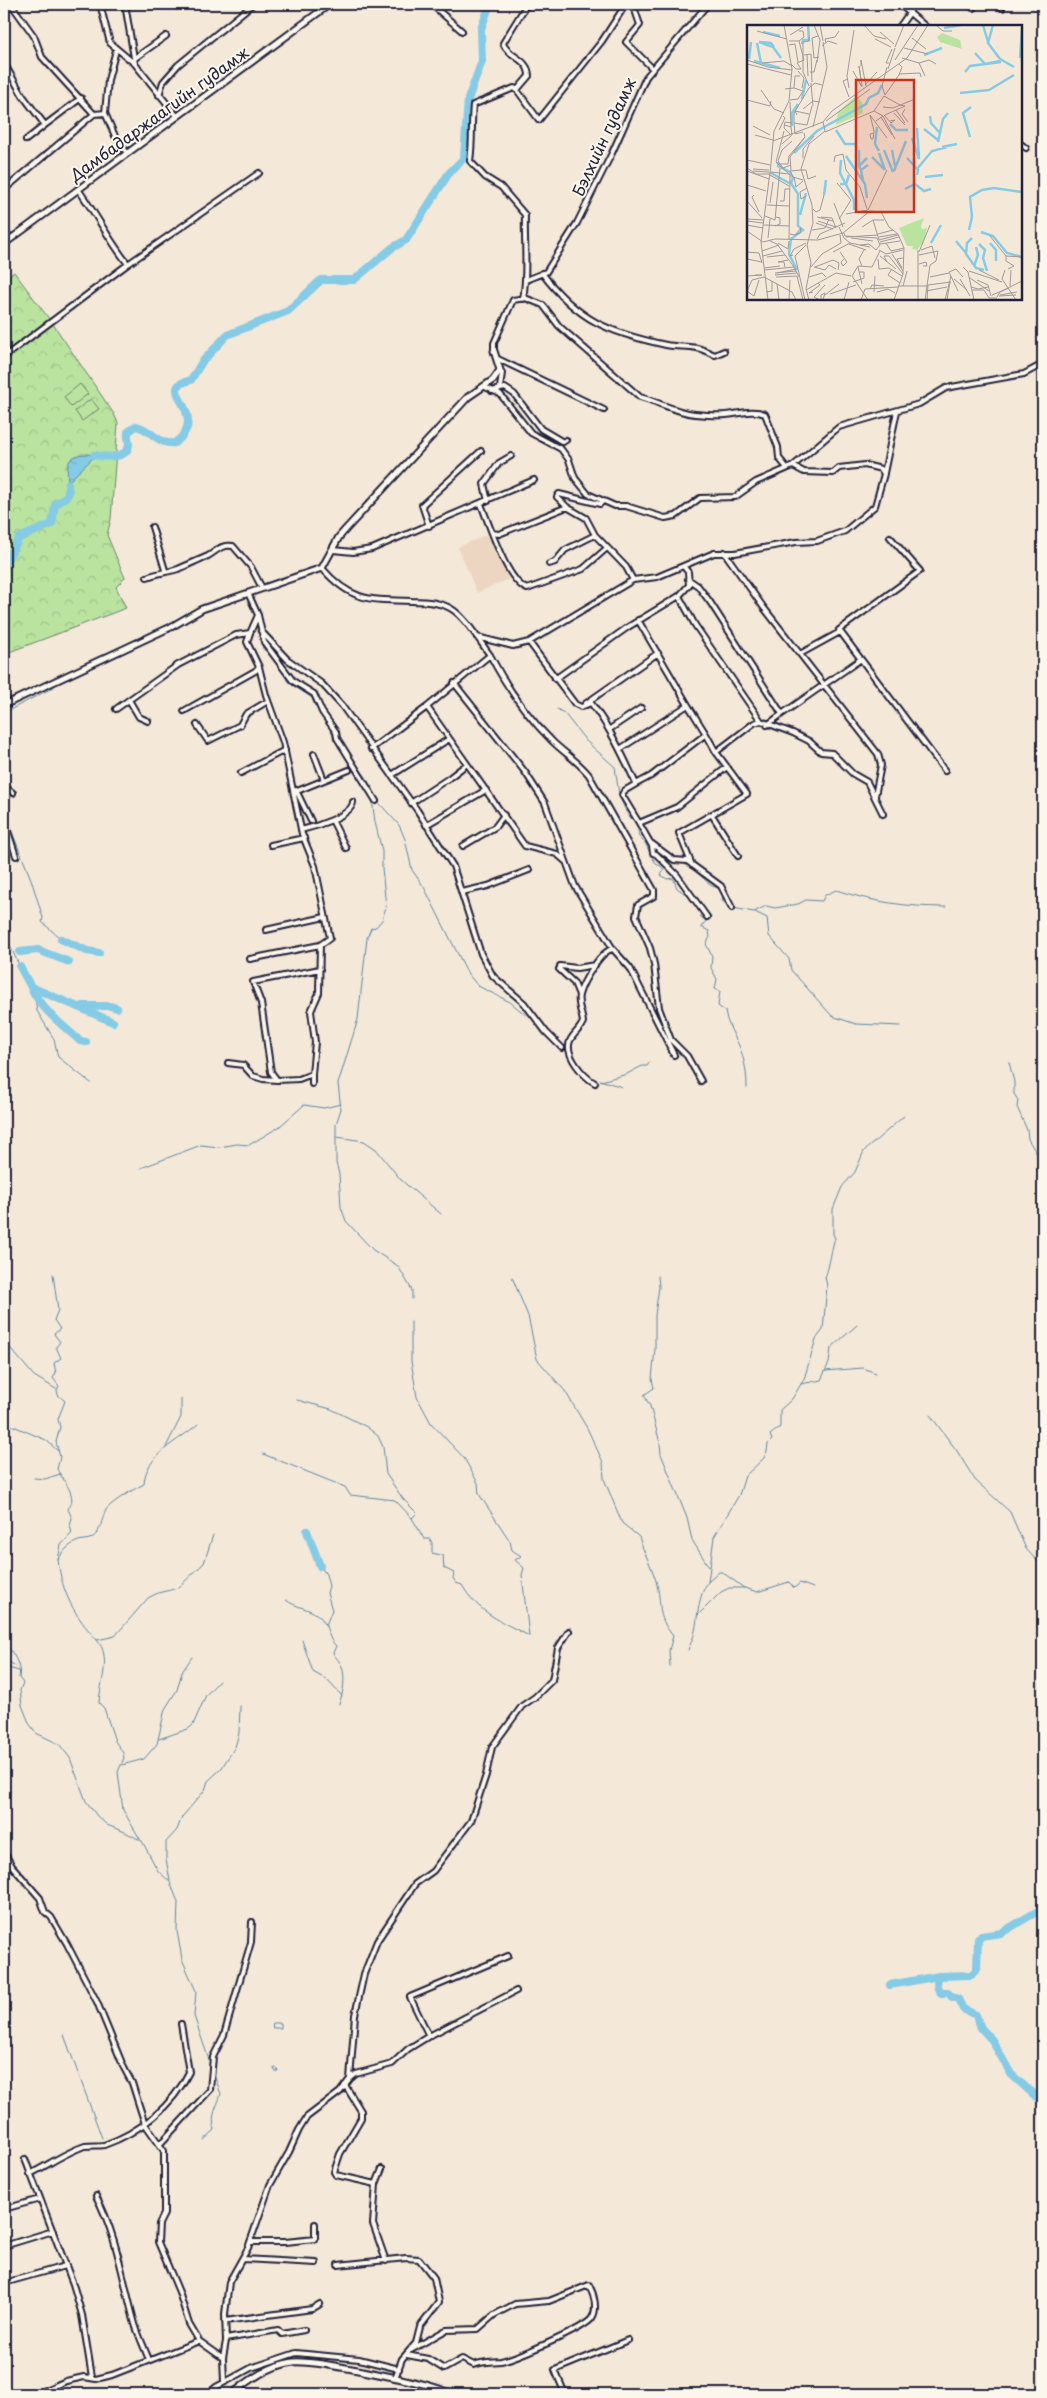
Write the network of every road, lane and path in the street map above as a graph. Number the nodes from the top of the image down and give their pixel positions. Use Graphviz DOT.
graph roads {
  1 [pos="11,4"];
  2 [pos="100,4"];
  3 [pos="124,4"];
  4 [pos="252,4"];
  5 [pos="330,4"];
  6 [pos="431,4"];
  7 [pos="527,4"];
  8 [pos="626,4"];
  9 [pos="633,4"];
  10 [pos="708,4"];
  11 [pos="899,4"];
  12 [pos="910,12"];
  13 [pos="901,25"];
  14 [pos="924,25"];
  15 [pos="462,31"];
  16 [pos="166,36"];
  17 [pos="116,50"];
  18 [pos="135,58"];
  19 [pos="4,63"];
  20 [pos="135,64"];
  21 [pos="652,68"];
  22 [pos="517,90"];
  23 [pos="159,95"];
  24 [pos="81,98"];
  25 [pos="105,113"];
  26 [pos="94,114"];
  27 [pos="177,116"];
  28 [pos="45,125"];
  29 [pos="26,140"];
  30 [pos="1022,145"];
  31 [pos="1026,148"];
  32 [pos="127,153"];
  33 [pos="259,173"];
  34 [pos="78,189"];
  35 [pos="4,190"];
  36 [pos="4,244"];
  37 [pos="128,264"];
  38 [pos="542,273"];
  39 [pos="526,280"];
  40 [pos="523,299"];
  41 [pos="494,351"];
  42 [pos="724,351"];
  43 [pos="4,357"];
  44 [pos="496,358"];
  45 [pos="1043,364"];
  46 [pos="500,370"];
  47 [pos="485,387"];
  48 [pos="500,388"];
  49 [pos="492,391"];
  50 [pos="604,410"];
  51 [pos="897,411"];
  52 [pos="566,440"];
  53 [pos="481,451"];
  54 [pos="511,456"];
  55 [pos="793,466"];
  56 [pos="787,468"];
  57 [pos="884,474"];
  58 [pos="534,480"];
  59 [pos="488,501"];
  60 [pos="603,501"];
  61 [pos="481,504"];
  62 [pos="567,507"];
  63 [pos="429,526"];
  64 [pos="152,527"];
  65 [pos="492,533"];
  66 [pos="595,535"];
  67 [pos="890,537"];
  68 [pos="607,548"];
  69 [pos="333,550"];
  70 [pos="724,552"];
  71 [pos="549,564"];
  72 [pos="684,567"];
  73 [pos="322,568"];
  74 [pos="165,570"];
  75 [pos="147,577"];
  76 [pos="688,579"];
  77 [pos="633,580"];
  78 [pos="262,588"];
  79 [pos="248,593"];
  80 [pos="679,596"];
  81 [pos="258,615"];
  82 [pos="638,620"];
  83 [pos="261,631"];
  84 [pos="250,632"];
  85 [pos="840,632"];
  86 [pos="477,637"];
  87 [pos="529,642"];
  88 [pos="658,653"];
  89 [pos="800,654"];
  90 [pos="490,655"];
  91 [pos="861,659"];
  92 [pos="259,667"];
  93 [pos="555,679"];
  94 [pos="454,683"];
  95 [pos="824,684"];
  96 [pos="129,700"];
  97 [pos="268,701"];
  98 [pos="4,705"];
  99 [pos="688,705"];
  100 [pos="427,707"];
  101 [pos="581,707"];
  102 [pos="641,708"];
  103 [pos="116,709"];
  104 [pos="184,711"];
  105 [pos="782,714"];
  106 [pos="148,721"];
  107 [pos="761,721"];
  108 [pos="767,724"];
  109 [pos="197,725"];
  110 [pos="610,729"];
  111 [pos="706,734"];
  112 [pos="449,738"];
  113 [pos="371,748"];
  114 [pos="620,749"];
  115 [pos="285,750"];
  116 [pos="716,752"];
  117 [pos="314,754"];
  118 [pos="467,764"];
  119 [pos="727,767"];
  120 [pos="349,770"];
  121 [pos="945,771"];
  122 [pos="241,773"];
  123 [pos="392,776"];
  124 [pos="290,777"];
  125 [pos="324,780"];
  126 [pos="636,784"];
  127 [pos="4,786"];
  128 [pos="486,790"];
  129 [pos="296,791"];
  130 [pos="13,792"];
  131 [pos="875,797"];
  132 [pos="376,801"];
  133 [pos="353,802"];
  134 [pos="412,803"];
  135 [pos="882,814"];
  136 [pos="504,815"];
  137 [pos="712,815"];
  138 [pos="4,819"];
  139 [pos="311,820"];
  140 [pos="332,820"];
  141 [pos="639,823"];
  142 [pos="426,825"];
  143 [pos="301,830"];
  144 [pos="304,838"];
  145 [pos="648,840"];
  146 [pos="271,846"];
  147 [pos="463,846"];
  148 [pos="346,848"];
  149 [pos="16,856"];
  150 [pos="738,856"];
  151 [pos="566,862"];
  152 [pos="692,865"];
  153 [pos="530,870"];
  154 [pos="462,892"];
  155 [pos="732,908"];
  156 [pos="326,917"];
  157 [pos="707,917"];
  158 [pos="266,930"];
  159 [pos="320,945"];
  160 [pos="613,948"];
  161 [pos="250,959"];
  162 [pos="594,965"];
  163 [pos="320,970"];
  164 [pos="579,995"];
  165 [pos="562,1048"];
  166 [pos="674,1055"];
  167 [pos="228,1062"];
  168 [pos="312,1074"];
  169 [pos="277,1080"];
  170 [pos="700,1081"];
  171 [pos="595,1083"];
  172 [pos="312,1084"];
  173 [pos="569,1631"];
  174 [pos="4,1852"];
  175 [pos="252,1922"];
  176 [pos="508,1956"];
  177 [pos="516,1991"];
  178 [pos="181,2024"];
  179 [pos="429,2036"];
  180 [pos="350,2079"];
  181 [pos="345,2085"];
  182 [pos="145,2124"];
  183 [pos="160,2144"];
  184 [pos="24,2158"];
  185 [pos="382,2169"];
  186 [pos="30,2174"];
  187 [pos="376,2184"];
  188 [pos="96,2196"];
  189 [pos="40,2198"];
  190 [pos="4,2209"];
  191 [pos="316,2224"];
  192 [pos="53,2231"];
  193 [pos="250,2242"];
  194 [pos="4,2246"];
  195 [pos="242,2259"];
  196 [pos="386,2261"];
  197 [pos="316,2263"];
  198 [pos="338,2265"];
  199 [pos="65,2266"];
  200 [pos="4,2283"];
  201 [pos="320,2304"];
  202 [pos="226,2321"];
  203 [pos="304,2330"];
  204 [pos="226,2339"];
  205 [pos="628,2340"];
  206 [pos="198,2341"];
  207 [pos="411,2350"];
  208 [pos="407,2355"];
  209 [pos="222,2358"];
  210 [pos="149,2360"];
  211 [pos="398,2369"];
  212 [pos="92,2377"];
  213 [pos="395,2378"];
  214 [pos="224,2382"];
  215 [pos="36,2394"];
  216 [pos="208,2394"];
  217 [pos="232,2394"];
  218 [pos="452,2394"];
  219 [pos="565,2394"];
  1 -- 24 [label="street"];
  2 -- 17 [label="street"];
  3 -- 18 [label="street"];
  4 -- 23 [label="street"];
  5 -- 27 [label="main road, Дамбадаржаагийн гудамж"];
  6 -- 15 [label="street"];
  7 -- 22 [label="street"];
  8 -- 22 [label="street"];
  9 -- 21 [label="street"];
  10 -- 21 [label="street, Бэлхийн гудамж"];
  11 -- 12 [label="street"];
  12 -- 13 [label="street"];
  12 -- 14 [label="street"];
  16 -- 18 [label="street"];
  17 -- 20 [label="street"];
  17 -- 25 [label="street"];
  18 -- 20 [label="street"];
  19 -- 28 [label="street"];
  20 -- 23 [label="street"];
  21 -- 38 [label="street, Бэлхийн гудамж"];
  22 -- 39 [label="street"];
  23 -- 27 [label="street"];
  24 -- 26 [label="street"];
  24 -- 28 [label="street"];
  25 -- 26 [label="street"];
  25 -- 32 [label="street"];
  26 -- 35 [label="street"];
  27 -- 32 [label="main road, Дамбадаржаагийн гудамж"];
  28 -- 29 [label="street"];
  30 -- 31 [label="street"];
  32 -- 34 [label="main road, Дамбадаржаагийн гудамж"];
  33 -- 37 [label="street"];
  34 -- 36 [label="main road, Дамбадаржаагийн гудамж"];
  34 -- 37 [label="street"];
  37 -- 43 [label="street"];
  38 -- 39 [label="street, Бэлхийн гудамж"];
  38 -- 42 [label="street"];
  39 -- 40 [label="street"];
  40 -- 41 [label="street"];
  40 -- 56 [label="street"];
  41 -- 44 [label="main road"];
  44 -- 46 [label="main road"];
  44 -- 50 [label="street"];
  45 -- 51 [label="street"];
  46 -- 47 [label="main road"];
  46 -- 48 [label="street"];
  47 -- 49 [label="street"];
  47 -- 69 [label="main road"];
  48 -- 49 [label="street"];
  48 -- 52 [label="street"];
  49 -- 60 [label="street"];
  51 -- 55 [label="street"];
  51 -- 57 [label="street"];
  53 -- 63 [label="street"];
  54 -- 59 [label="street"];
  55 -- 56 [label="street"];
  55 -- 57 [label="street"];
  56 -- 60 [label="street"];
  57 -- 70 [label="street"];
  58 -- 59 [label="street"];
  59 -- 61 [label="street"];
  60 -- 62 [label="street"];
  61 -- 63 [label="street"];
  61 -- 65 [label="street"];
  62 -- 65 [label="street"];
  62 -- 66 [label="street"];
  63 -- 69 [label="street"];
  64 -- 74 [label="street"];
  65 -- 68 [label="street"];
  66 -- 68 [label="street"];
  66 -- 71 [label="street"];
  67 -- 85 [label="street"];
  68 -- 77 [label="street"];
  69 -- 73 [label="main road"];
  70 -- 72 [label="street"];
  70 -- 89 [label="street"];
  72 -- 76 [label="street"];
  72 -- 77 [label="street"];
  73 -- 78 [label="main road"];
  73 -- 86 [label="street"];
  74 -- 75 [label="street"];
  74 -- 78 [label="street"];
  76 -- 80 [label="street"];
  76 -- 105 [label="street"];
  77 -- 87 [label="street"];
  78 -- 79 [label="main road"];
  79 -- 81 [label="street"];
  79 -- 98 [label="main road"];
  80 -- 82 [label="street"];
  80 -- 107 [label="street"];
  81 -- 83 [label="street"];
  81 -- 84 [label="street"];
  82 -- 88 [label="street"];
  82 -- 93 [label="street"];
  83 -- 113 [label="street"];
  83 -- 132 [label="street"];
  84 -- 92 [label="street"];
  84 -- 96 [label="street"];
  85 -- 89 [label="street"];
  85 -- 91 [label="street"];
  86 -- 87 [label="street"];
  86 -- 90 [label="street"];
  87 -- 93 [label="street"];
  88 -- 99 [label="street"];
  88 -- 101 [label="street"];
  89 -- 95 [label="street"];
  90 -- 94 [label="street"];
  90 -- 170 [label="street"];
  91 -- 95 [label="street"];
  91 -- 121 [label="street"];
  92 -- 97 [label="street"];
  92 -- 104 [label="street"];
  93 -- 101 [label="street"];
  94 -- 100 [label="street"];
  94 -- 151 [label="street"];
  95 -- 105 [label="street"];
  95 -- 131 [label="street"];
  96 -- 103 [label="street"];
  96 -- 106 [label="street"];
  97 -- 109 [label="street"];
  97 -- 115 [label="street"];
  99 -- 111 [label="street"];
  99 -- 114 [label="street"];
  100 -- 112 [label="street"];
  100 -- 113 [label="street"];
  101 -- 110 [label="street"];
  102 -- 110 [label="street"];
  105 -- 108 [label="street"];
  107 -- 108 [label="street"];
  107 -- 116 [label="street"];
  108 -- 131 [label="street"];
  110 -- 114 [label="street"];
  111 -- 116 [label="street"];
  111 -- 126 [label="street"];
  112 -- 118 [label="street"];
  112 -- 123 [label="street"];
  113 -- 123 [label="street"];
  114 -- 126 [label="street"];
  115 -- 122 [label="street"];
  115 -- 124 [label="street"];
  116 -- 119 [label="street"];
  117 -- 125 [label="street"];
  118 -- 128 [label="street"];
  118 -- 134 [label="street"];
  119 -- 137 [label="street"];
  119 -- 141 [label="street"];
  120 -- 125 [label="street"];
  123 -- 134 [label="street"];
  124 -- 129 [label="street"];
  124 -- 143 [label="street"];
  125 -- 129 [label="street"];
  126 -- 141 [label="street"];
  127 -- 130 [label="street"];
  128 -- 136 [label="street"];
  128 -- 142 [label="street"];
  129 -- 139 [label="street"];
  131 -- 135 [label="street"];
  133 -- 140 [label="street"];
  134 -- 142 [label="street"];
  136 -- 147 [label="street"];
  136 -- 151 [label="street"];
  137 -- 150 [label="street"];
  137 -- 152 [label="street"];
  138 -- 149 [label="street"];
  140 -- 143 [label="street"];
  140 -- 148 [label="street"];
  141 -- 145 [label="street"];
  142 -- 154 [label="street"];
  143 -- 144 [label="street"];
  144 -- 146 [label="street"];
  144 -- 156 [label="street"];
  145 -- 152 [label="street"];
  145 -- 157 [label="street"];
  151 -- 160 [label="street"];
  152 -- 155 [label="street"];
  153 -- 154 [label="street"];
  154 -- 165 [label="street"];
  156 -- 158 [label="street"];
  156 -- 159 [label="street"];
  159 -- 161 [label="street"];
  159 -- 163 [label="street"];
  160 -- 162 [label="street"];
  160 -- 166 [label="street"];
  162 -- 164 [label="street"];
  162 -- 164 [label="street"];
  163 -- 168 [label="street"];
  163 -- 169 [label="street"];
  164 -- 171 [label="street"];
  167 -- 169 [label="street"];
  168 -- 169 [label="street"];
  168 -- 172 [label="street"];
  173 -- 180 [label="street"];
  174 -- 182 [label="street"];
  175 -- 183 [label="street"];
  176 -- 179 [label="street"];
  177 -- 179 [label="street"];
  178 -- 182 [label="street"];
  179 -- 180 [label="street"];
  180 -- 181 [label="street"];
  181 -- 187 [label="street"];
  181 -- 193 [label="street"];
  182 -- 183 [label="street"];
  182 -- 186 [label="street"];
  183 -- 206 [label="street"];
  184 -- 186 [label="street"];
  185 -- 187 [label="street"];
  186 -- 189 [label="street"];
  187 -- 196 [label="street"];
  188 -- 210 [label="street"];
  189 -- 190 [label="street"];
  189 -- 192 [label="street"];
  191 -- 193 [label="street"];
  192 -- 194 [label="street"];
  192 -- 199 [label="street"];
  193 -- 195 [label="street"];
  195 -- 197 [label="street"];
  195 -- 202 [label="street"];
  196 -- 198 [label="street"];
  196 -- 207 [label="street"];
  199 -- 200 [label="street"];
  199 -- 212 [label="street"];
  201 -- 202 [label="street"];
  202 -- 204 [label="street"];
  203 -- 204 [label="street"];
  204 -- 209 [label="street"];
  205 -- 219 [label="street"];
  206 -- 209 [label="street"];
  206 -- 210 [label="street"];
  207 -- 208 [label="street"];
  207 -- 208 [label="street"];
  208 -- 211 [label="street"];
  209 -- 214 [label="street"];
  210 -- 212 [label="street"];
  211 -- 213 [label="street"];
  211 -- 214 [label="street"];
  212 -- 215 [label="street"];
  213 -- 217 [label="main road"];
  213 -- 218 [label="main road"];
  214 -- 216 [label="street"];
}
